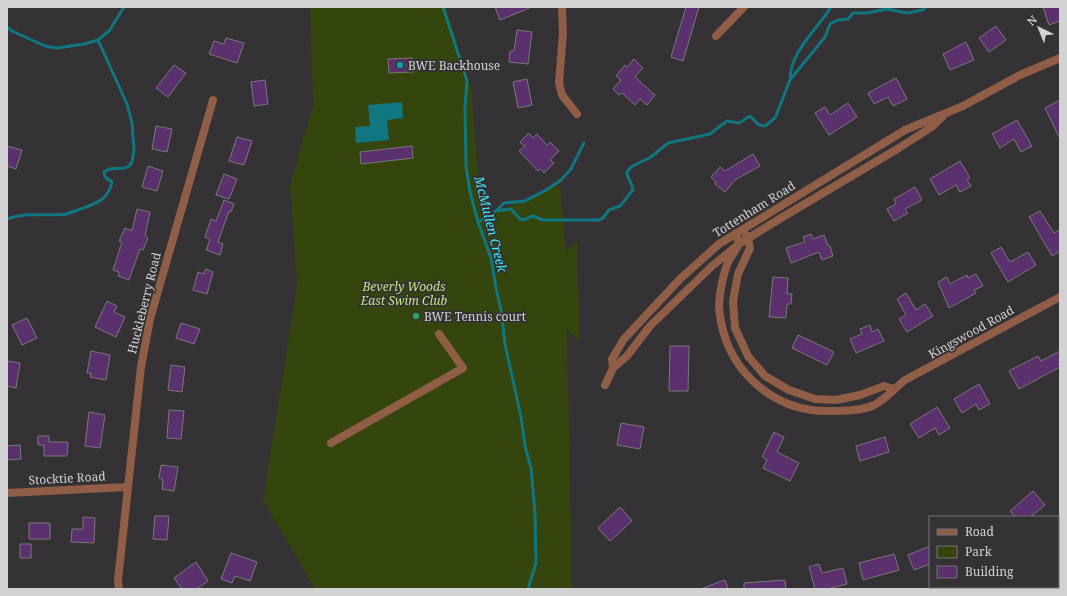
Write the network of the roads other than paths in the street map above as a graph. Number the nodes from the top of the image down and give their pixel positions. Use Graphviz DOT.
graph roads {
  1 [pos="562,7"];
  2 [pos="744,7"];
  3 [pos="716,36"];
  4 [pos="1060,58"];
  5 [pos="213,100"];
  6 [pos="947,112"];
  7 [pos="577,114"];
  8 [pos="740,231"];
  9 [pos="748,238"];
  10 [pos="739,244"];
  11 [pos="1060,296"];
  12 [pos="439,334"];
  13 [pos="613,368"];
  14 [pos="605,385"];
  15 [pos="894,389"];
  16 [pos="331,443"];
  17 [pos="127,487"];
  18 [pos="7,493"];
  19 [pos="119,589"];
  1 -- 7 [label="street"];
  2 -- 3 [label="street"];
  4 -- 6 [label="street, Tottenham Road"];
  5 -- 17 [label="street, Huckleberry Road"];
  6 -- 8 [label="street, Tottenham Road"];
  6 -- 9 [label="street, Tottenham Road"];
  8 -- 9 [label="street"];
  8 -- 10 [label="street"];
  8 -- 13 [label="street, Tottenham Road"];
  9 -- 10 [label="street, Tottenham Road"];
  9 -- 15 [label="street"];
  10 -- 13 [label="street, Tottenham Road"];
  10 -- 15 [label="street, Kingswood Road"];
  11 -- 15 [label="street, Kingswood Road"];
  12 -- 16 [label="street"];
  13 -- 14 [label="street, Tottenham Road"];
  17 -- 18 [label="street, Stocktie Road"];
  17 -- 19 [label="street, Huckleberry Road"];
}
